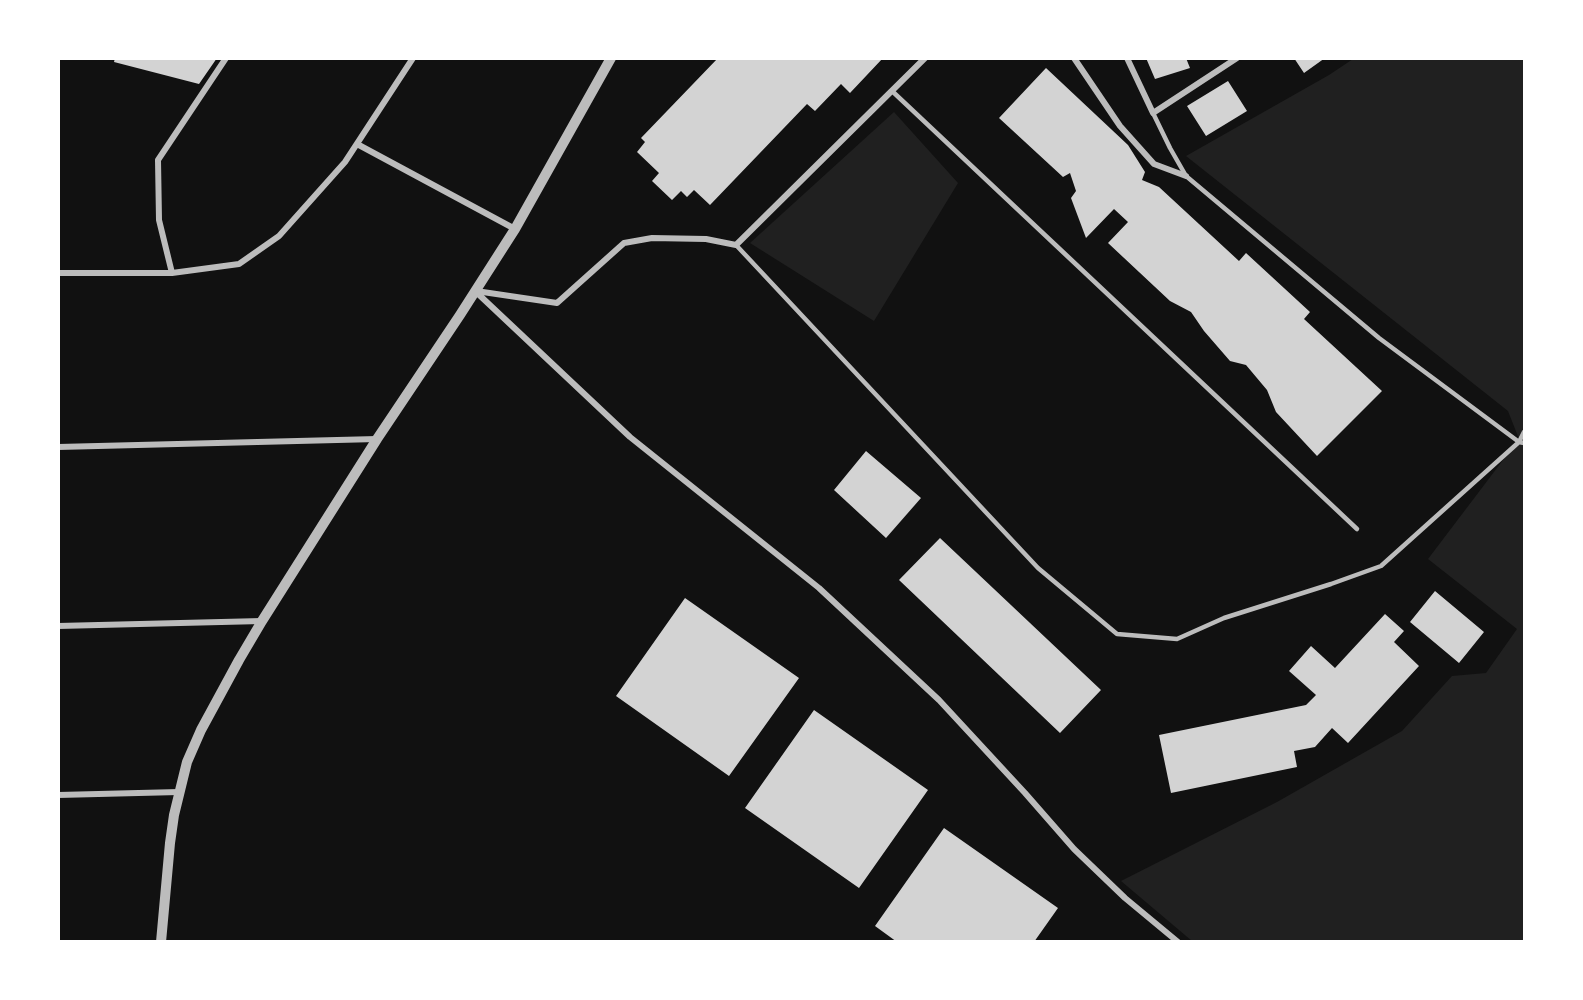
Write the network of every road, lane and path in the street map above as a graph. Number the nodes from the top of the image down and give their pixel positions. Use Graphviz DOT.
graph roads {
  1 [pos="226,58"];
  2 [pos="413,58"];
  3 [pos="610,58"];
  4 [pos="925,58"];
  5 [pos="1074,58"];
  6 [pos="1127,58"];
  7 [pos="1237,58"];
  8 [pos="892,91"];
  9 [pos="1153,113"];
  10 [pos="357,144"];
  11 [pos="1186,176"];
  12 [pos="515,229"];
  13 [pos="736,245"];
  14 [pos="58,273"];
  15 [pos="172,273"];
  16 [pos="475,291"];
  17 [pos="1524,432"];
  18 [pos="377,439"];
  19 [pos="1522,442"];
  20 [pos="58,447"];
  21 [pos="1357,529"];
  22 [pos="262,621"];
  23 [pos="58,626"];
  24 [pos="179,792"];
  25 [pos="58,795"];
  26 [pos="161,942"];
  27 [pos="1178,942"];
  1 -- 15 [label="street"];
  2 -- 10 [label="street"];
  3 -- 12 [label="street"];
  4 -- 8 [label="street"];
  5 -- 11 [label="street"];
  6 -- 9 [label="street"];
  7 -- 9 [label="street"];
  8 -- 13 [label="street"];
  8 -- 21 [label="lane"];
  9 -- 11 [label="lane"];
  10 -- 12 [label="street"];
  10 -- 15 [label="street"];
  11 -- 19 [label="lane"];
  12 -- 16 [label="street"];
  13 -- 16 [label="street"];
  13 -- 19 [label="lane"];
  14 -- 15 [label="street"];
  16 -- 18 [label="street"];
  16 -- 27 [label="street"];
  17 -- 19 [label="lane"];
  18 -- 20 [label="street"];
  18 -- 22 [label="street"];
  22 -- 23 [label="street"];
  22 -- 24 [label="street"];
  24 -- 25 [label="street"];
  24 -- 26 [label="street"];
}
